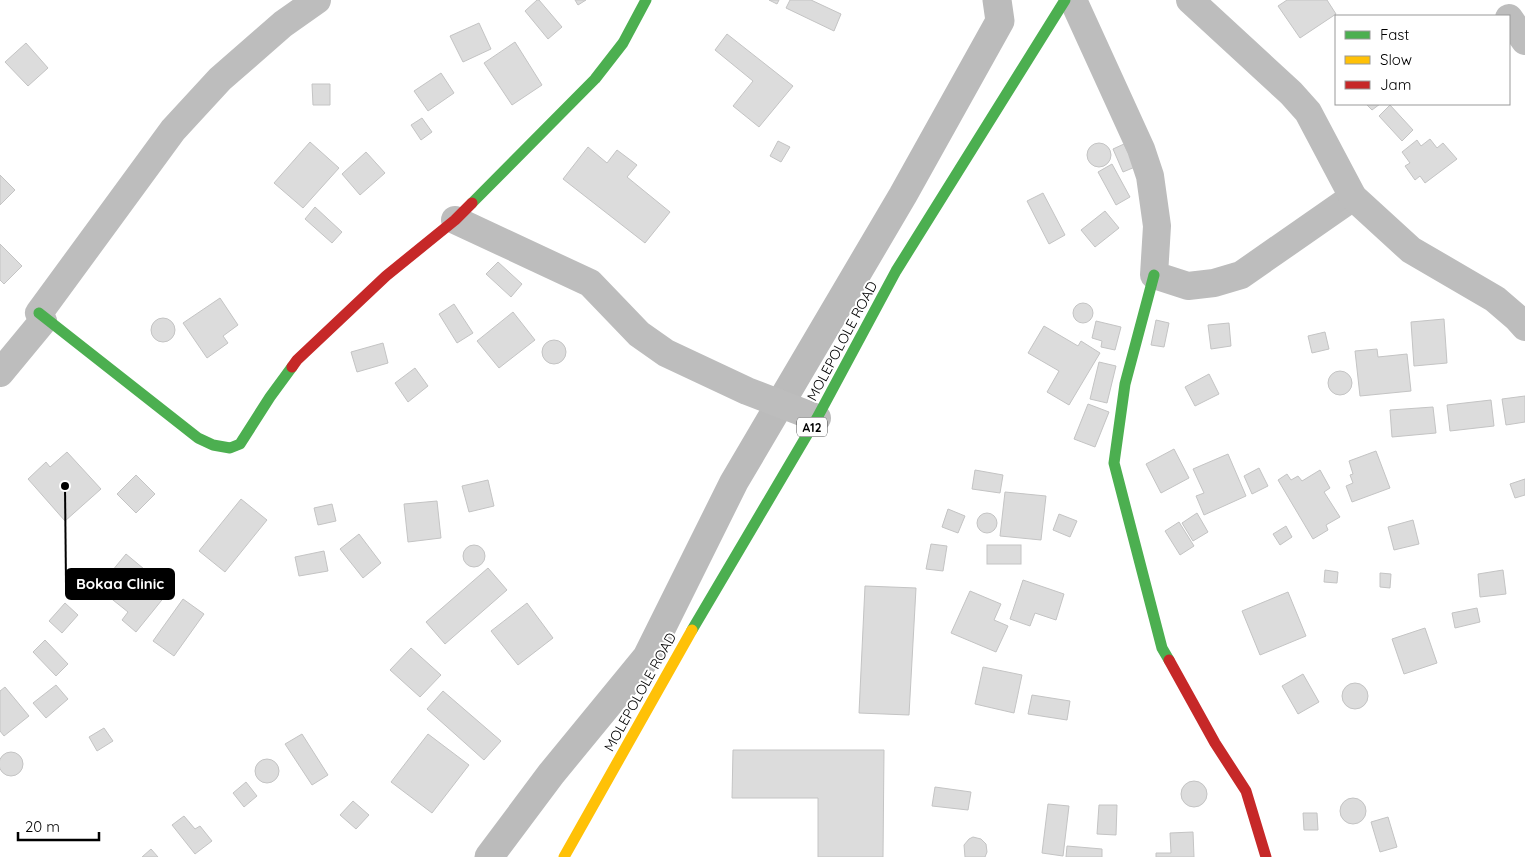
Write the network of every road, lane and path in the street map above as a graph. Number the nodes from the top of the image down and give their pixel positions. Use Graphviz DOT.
graph roads {
  1 [pos="317,0"];
  2 [pos="646,0"];
  3 [pos="1065,0"];
  4 [pos="1073,0"];
  5 [pos="1190,0"];
  6 [pos="1496,0"];
  7 [pos="1507,15"];
  8 [pos="1510,20"];
  9 [pos="1525,41"];
  10 [pos="1353,197"];
  11 [pos="455,220"];
  12 [pos="1154,275"];
  13 [pos="39,313"];
  14 [pos="1525,327"];
  15 [pos="0,373"];
  16 [pos="817,418"];
  17 [pos="564,857"];
  18 [pos="1266,857"];
  1 -- 13 [label="street"];
  2 -- 11 [label="street"];
  3 -- 16 [label="street, MOLEPOLOLE ROAD / A12"];
  4 -- 12 [label="street"];
  5 -- 10 [label="street"];
  6 -- 7 [label="street"];
  8 -- 9 [label="street"];
  10 -- 12 [label="street"];
  10 -- 14 [label="street"];
  11 -- 13 [label="street"];
  11 -- 16 [label="street"];
  12 -- 18 [label="street"];
  13 -- 15 [label="street"];
  16 -- 17 [label="street, MOLEPOLOLE ROAD / A12"];
}
